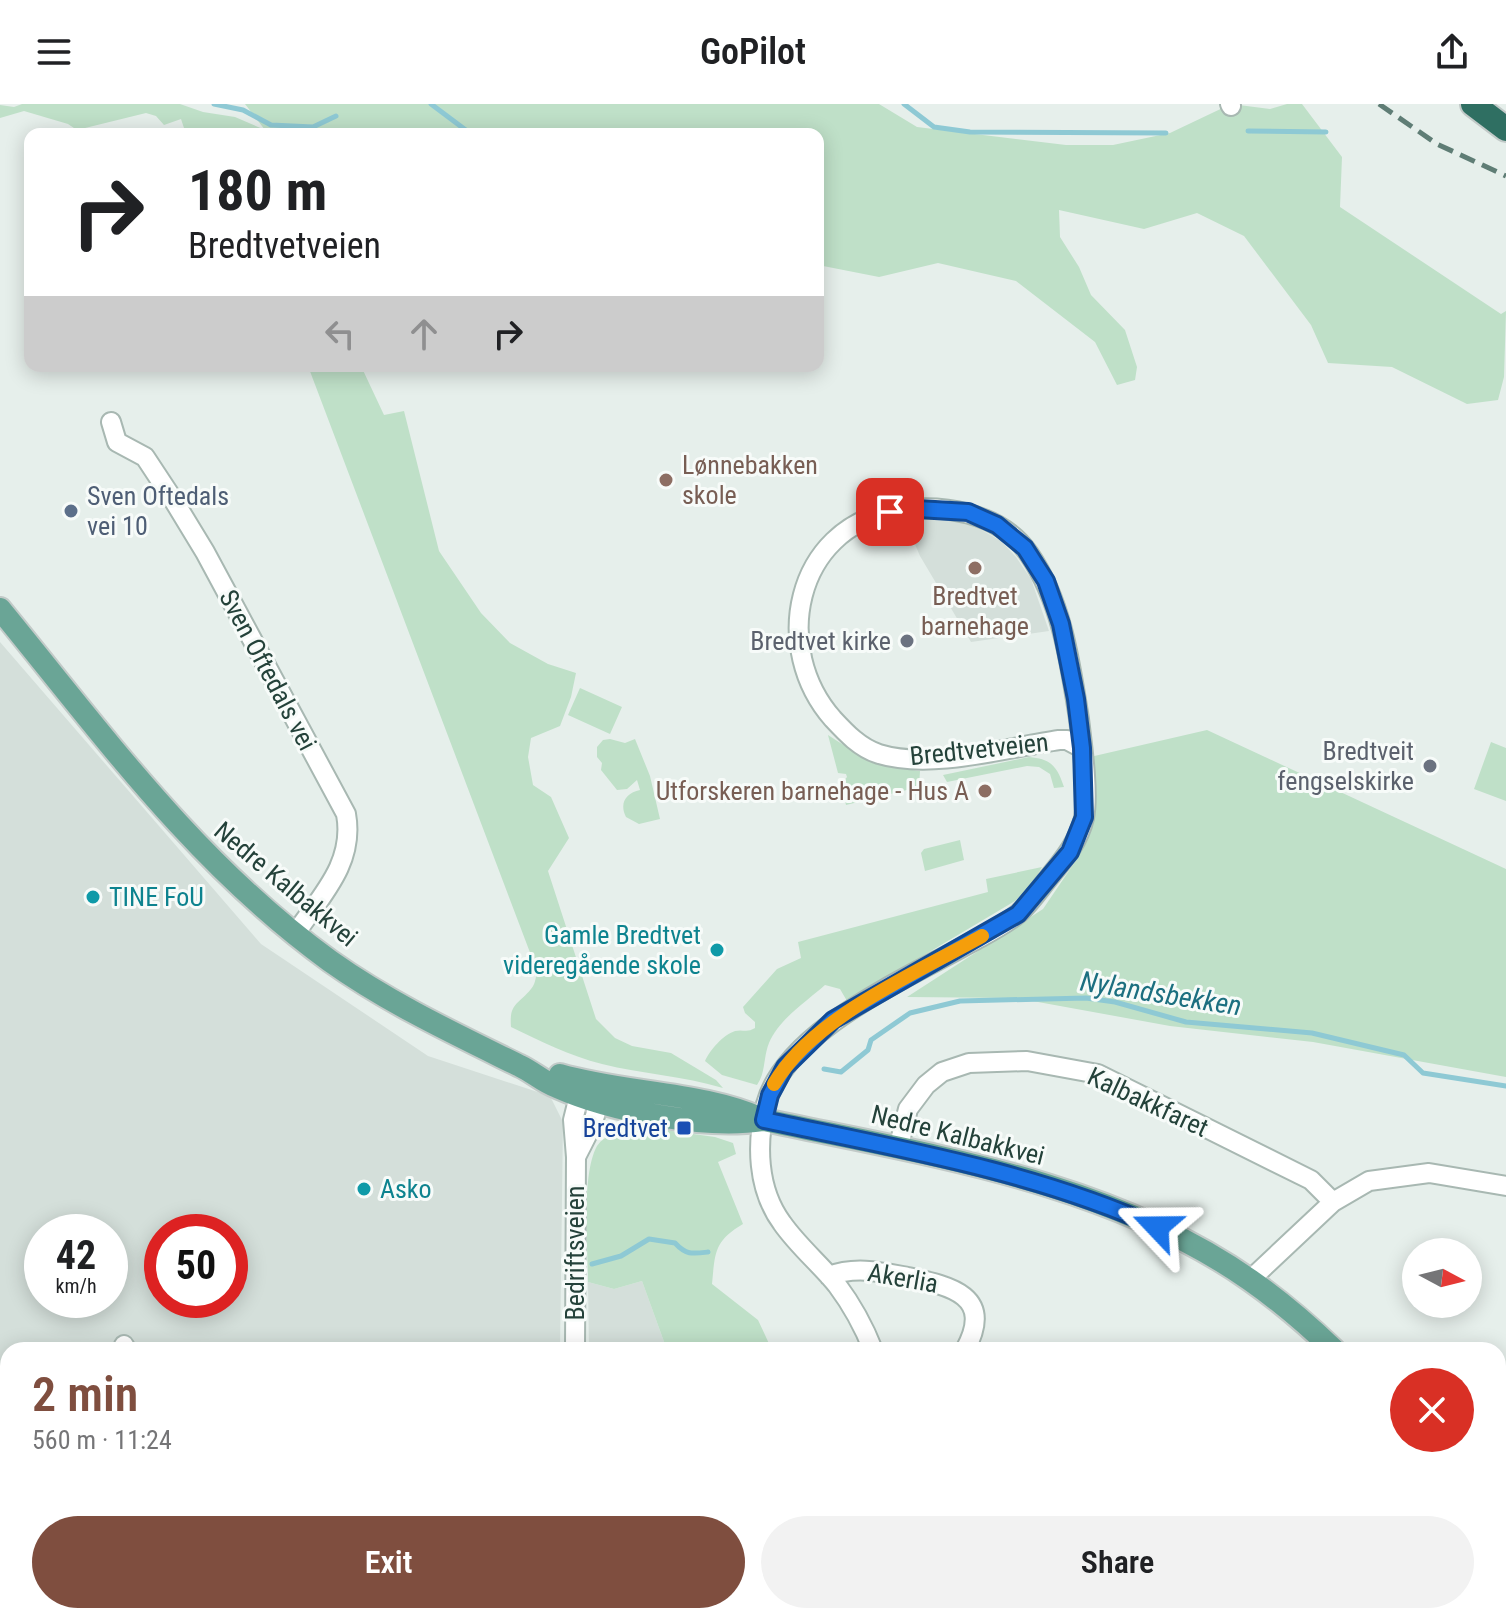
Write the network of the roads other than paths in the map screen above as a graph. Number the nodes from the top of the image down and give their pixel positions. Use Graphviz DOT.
graph roads {
  1 [pos="1473,104"];
  2 [pos="1506,129"];
  3 [pos="111,422"];
  4 [pos="0,609"];
  5 [pos="1082,748"];
  6 [pos="295,934"];
  7 [pos="591,1094"];
  8 [pos="764,1120"];
  9 [pos="898,1149"];
  10 [pos="1506,1186"];
  11 [pos="1333,1202"];
  12 [pos="829,1276"];
  13 [pos="1250,1280"];
  14 [pos="575,1342"];
  15 [pos="869,1342"];
  16 [pos="969,1342"];
  17 [pos="1325,1342"];
  1 -- 2 [label="highway"];
  3 -- 6 [label="street, Sven Oftedals vei"];
  4 -- 6 [label="main road, Nedre Kalbakkvei"];
  5 -- 5 [label="street, Bredtvetveien"];
  5 -- 8 [label="street, Bredtvetveien"];
  6 -- 7 [label="main road, Nedre Kalbakkvei"];
  7 -- 8 [label="main road, Nedre Kalbakkvei"];
  7 -- 14 [label="street, Bedriftsveien"];
  8 -- 9 [label="main road, Nedre Kalbakkvei"];
  8 -- 12 [label="street, Akerlia"];
  9 -- 11 [label="street, Kalbakkfaret"];
  9 -- 13 [label="main road, Nedre Kalbakkvei"];
  10 -- 11 [label="street"];
  11 -- 13 [label="street"];
  12 -- 15 [label="street, Akerlia"];
  12 -- 16 [label="street, Akerlia"];
  13 -- 17 [label="main road, Nedre Kalbakkvei"];
}
